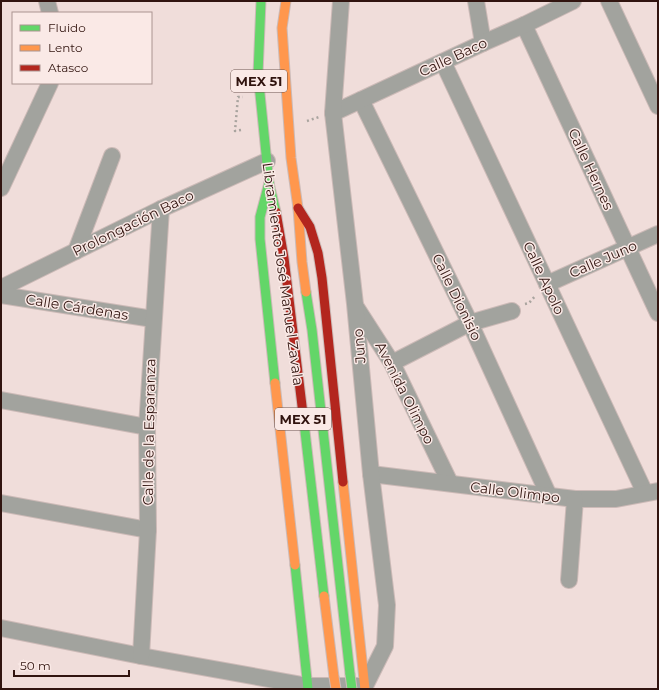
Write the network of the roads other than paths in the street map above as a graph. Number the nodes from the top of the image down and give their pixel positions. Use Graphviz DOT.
graph roads {
  1 [pos="47,1"];
  2 [pos="286,1"];
  3 [pos="341,1"];
  4 [pos="476,1"];
  5 [pos="609,1"];
  6 [pos="261,2"];
  7 [pos="569,2"];
  8 [pos="50,12"];
  9 [pos="524,25"];
  10 [pos="483,43"];
  11 [pos="443,62"];
  12 [pos="50,84"];
  13 [pos="361,100"];
  14 [pos="658,106"];
  15 [pos="333,113"];
  16 [pos="112,156"];
  17 [pos="267,161"];
  18 [pos="269,183"];
  19 [pos="1,188"];
  20 [pos="298,208"];
  21 [pos="161,209"];
  22 [pos="658,234"];
  23 [pos="628,248"];
  24 [pos="76,251"];
  25 [pos="547,284"];
  26 [pos="1,288"];
  27 [pos="1,295"];
  28 [pos="355,304"];
  29 [pos="512,311"];
  30 [pos="658,313"];
  31 [pos="153,319"];
  32 [pos="470,323"];
  33 [pos="392,363"];
  34 [pos="1,400"];
  35 [pos="147,427"];
  36 [pos="371,474"];
  37 [pos="450,483"];
  38 [pos="652,492"];
  39 [pos="549,496"];
  40 [pos="575,499"];
  41 [pos="1,503"];
  42 [pos="148,530"];
  43 [pos="569,580"];
  44 [pos="1,628"];
  45 [pos="141,656"];
  46 [pos="308,688"];
  47 [pos="361,688"];
  48 [pos="336,689"];
  1 -- 8 [label="street"];
  2 -- 20 [label="main road, Libramiento José Manuel Zavala / MEX 51"];
  3 -- 15 [label="street, Juno"];
  4 -- 10 [label="street"];
  5 -- 14 [label="street"];
  6 -- 17 [label="main road, Libramiento José Manuel Zavala / MEX 51"];
  7 -- 9 [label="street, Calle Baco"];
  9 -- 10 [label="street, Calle Baco"];
  9 -- 23 [label="street, Calle Hernes"];
  10 -- 11 [label="street, Calle Baco"];
  11 -- 13 [label="street, Calle Baco"];
  11 -- 25 [label="street, Calle Apolo"];
  12 -- 19 [label="street"];
  13 -- 15 [label="street, Calle Baco"];
  13 -- 32 [label="street, Calle Dionisio"];
  15 -- 28 [label="street, Juno"];
  16 -- 24 [label="street"];
  17 -- 18 [label="main road, Libramiento José Manuel Zavala / MEX 51"];
  17 -- 21 [label="street, Prolongación Baco"];
  18 -- 46 [label="main road"];
  18 -- 48 [label="main road, Libramiento José Manuel Zavala / MEX 51, bridge"];
  20 -- 47 [label="main road, Libramiento José Manuel Zavala / MEX 51, bridge"];
  20 -- 47 [label="main road"];
  21 -- 24 [label="street, Prolongación Baco"];
  21 -- 31 [label="street, Calle de la Esparanza"];
  22 -- 23 [label="street, Calle Juno"];
  23 -- 25 [label="street, Calle Juno"];
  23 -- 30 [label="street, Calle Hernes"];
  24 -- 26 [label="street, Prolongación Baco"];
  25 -- 38 [label="street, Calle Apolo"];
  27 -- 31 [label="street, Calle Cárdenas"];
  28 -- 33 [label="street, Avenida Olimpo"];
  28 -- 36 [label="street, Juno"];
  29 -- 32 [label="street"];
  31 -- 35 [label="street, Calle de la Esparanza"];
  32 -- 33 [label="street"];
  32 -- 39 [label="street, Calle Dionisio"];
  33 -- 37 [label="street, Avenida Olimpo"];
  34 -- 35 [label="street"];
  35 -- 42 [label="street, Calle de la Esparanza"];
  36 -- 37 [label="street, Calle Olimpo"];
  36 -- 47 [label="street, Juno"];
  37 -- 39 [label="street, Calle Olimpo"];
  38 -- 40 [label="street, Calle Olimpo"];
  39 -- 40 [label="street, Calle Olimpo"];
  40 -- 43 [label="street"];
  41 -- 42 [label="street"];
  42 -- 45 [label="street, Calle de la Esparanza"];
  44 -- 45 [label="street"];
  45 -- 46 [label="street"];
  46 -- 47 [label="street"];
}
